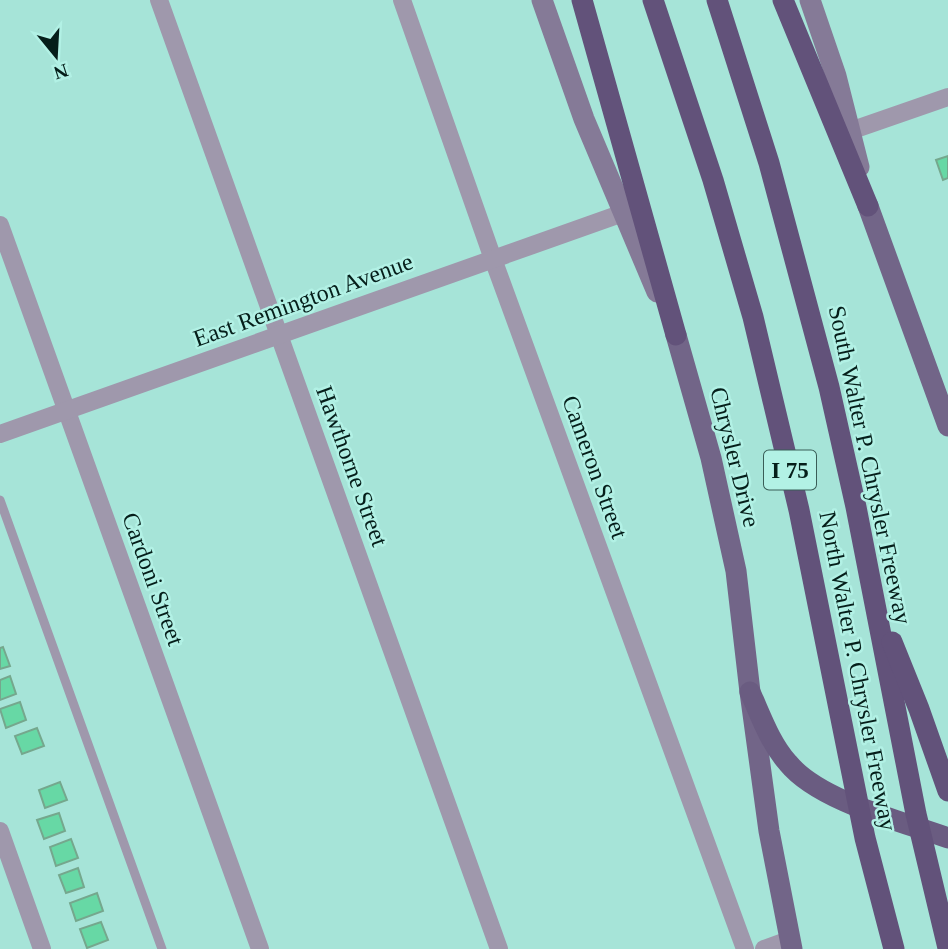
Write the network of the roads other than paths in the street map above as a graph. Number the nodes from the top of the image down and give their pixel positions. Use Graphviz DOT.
graph roads {
  1 [pos="159,0"];
  2 [pos="401,0"];
  3 [pos="542,0"];
  4 [pos="582,0"];
  5 [pos="653,0"];
  6 [pos="717,0"];
  7 [pos="783,0"];
  8 [pos="810,0"];
  9 [pos="948,97"];
  10 [pos="850,131"];
  11 [pos="868,206"];
  12 [pos="623,213"];
  13 [pos="0,225"];
  14 [pos="493,258"];
  15 [pos="279,334"];
  16 [pos="676,335"];
  17 [pos="66,410"];
  18 [pos="948,426"];
  19 [pos="0,434"];
  20 [pos="0,500"];
  21 [pos="873,596"];
  22 [pos="750,692"];
  23 [pos="948,791"];
  24 [pos="0,831"];
  25 [pos="948,838"];
  26 [pos="791,945"];
  27 [pos="948,948"];
  28 [pos="42,949"];
  29 [pos="162,949"];
  30 [pos="260,949"];
  31 [pos="499,949"];
  32 [pos="744,949"];
  33 [pos="764,949"];
  34 [pos="894,949"];
  1 -- 15 [label="street, Hawthorne Street"];
  2 -- 14 [label="street, Cameron Street"];
  3 -- 12 [label="main road, Chrysler Drive"];
  4 -- 16 [label="highway"];
  5 -- 34 [label="highway, North Walter P. Chrysler Freeway / I 75"];
  6 -- 21 [label="highway, South Walter P. Chrysler Freeway / I 75"];
  7 -- 11 [label="highway"];
  8 -- 10 [label="main road"];
  9 -- 10 [label="street"];
  10 -- 11 [label="main road"];
  11 -- 18 [label="main road"];
  12 -- 14 [label="street, East Remington Avenue"];
  12 -- 16 [label="main road, Chrysler Drive"];
  13 -- 17 [label="street, Cardoni Street"];
  14 -- 15 [label="street, East Remington Avenue"];
  14 -- 32 [label="street, Cameron Street"];
  15 -- 17 [label="street, East Remington Avenue"];
  15 -- 31 [label="street, Hawthorne Street"];
  16 -- 22 [label="main road, Chrysler Drive"];
  17 -- 19 [label="street, East Remington Avenue"];
  17 -- 30 [label="street, Cardoni Street"];
  20 -- 29 [label="lane"];
  21 -- 23 [label="highway"];
  21 -- 27 [label="highway, South Walter P. Chrysler Freeway / I 75"];
  22 -- 25 [label="highway"];
  22 -- 26 [label="main road, Chrysler Drive"];
  24 -- 28 [label="street"];
  26 -- 33 [label="street"];
}
